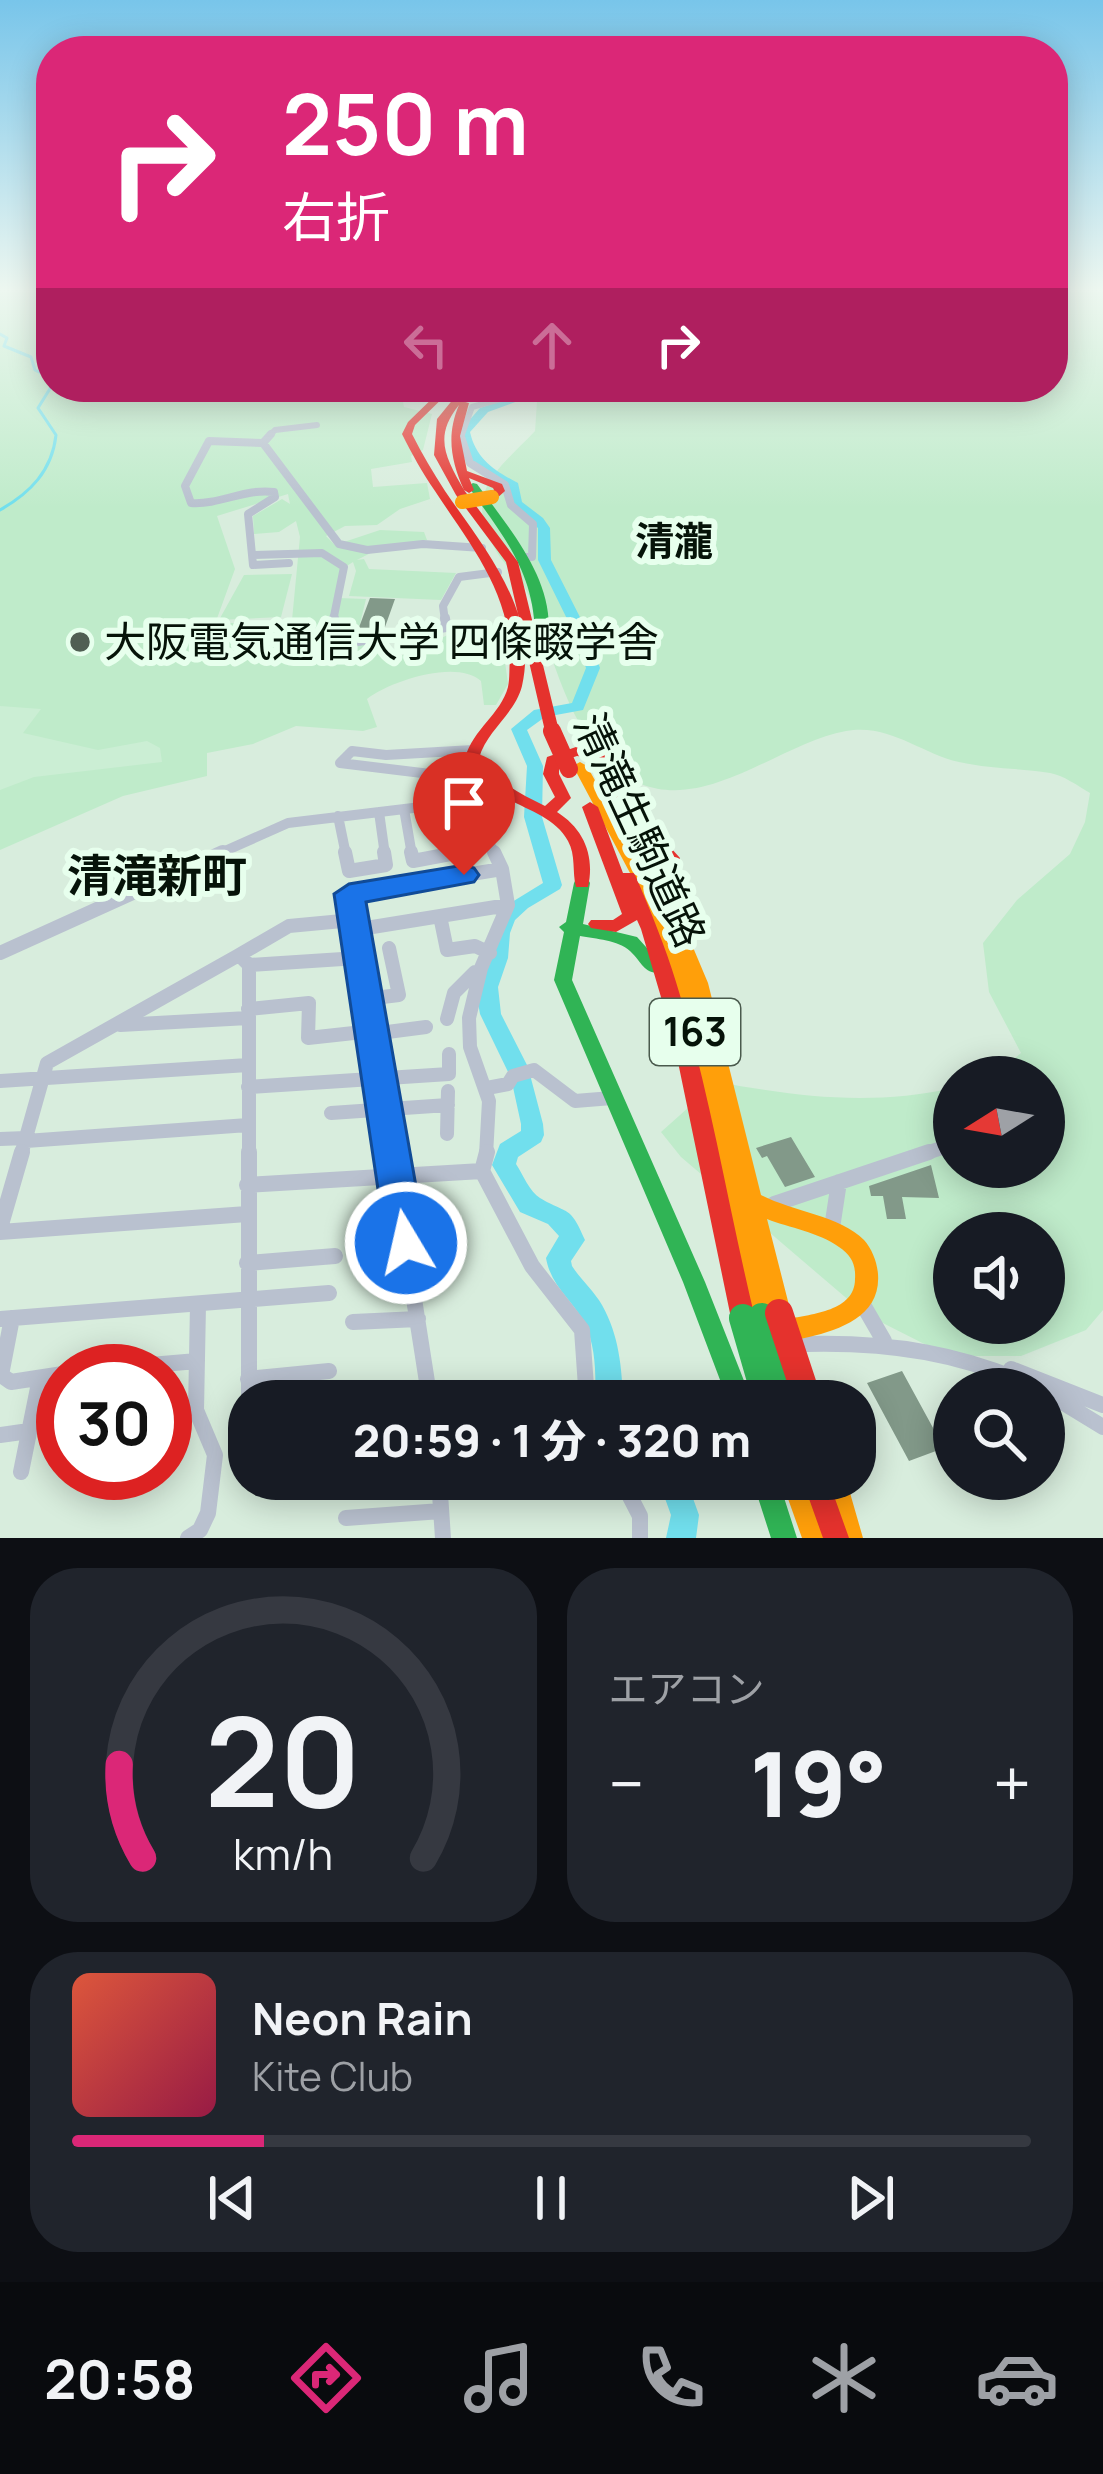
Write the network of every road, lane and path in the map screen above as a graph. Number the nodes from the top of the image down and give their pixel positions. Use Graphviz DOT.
graph roads {
  1 [pos="447,402"];
  2 [pos="449,402"];
  3 [pos="467,402"];
  4 [pos="490,402"];
  5 [pos="317,425"];
  6 [pos="263,443"];
  7 [pos="453,443"];
  8 [pos="471,491"];
  9 [pos="482,548"];
  10 [pos="253,555"];
  11 [pos="527,557"];
  12 [pos="289,563"];
  13 [pos="498,572"];
  14 [pos="542,641"];
  15 [pos="557,730"];
  16 [pos="447,749"];
  17 [pos="473,750"];
  18 [pos="579,772"];
  19 [pos="479,773"];
  20 [pos="436,775"];
  21 [pos="504,795"];
  22 [pos="448,803"];
  23 [pos="590,807"];
  24 [pos="404,809"];
  25 [pos="545,811"];
  26 [pos="379,812"];
  27 [pos="338,816"];
  28 [pos="648,864"];
  29 [pos="670,864"];
  30 [pos="502,868"];
  31 [pos="658,884"];
  32 [pos="508,905"];
  33 [pos="440,916"];
  34 [pos="354,925"];
  35 [pos="568,927"];
  36 [pos="389,948"];
  37 [pos="0,953"];
  38 [pos="490,953"];
  39 [pos="358,958"];
  40 [pos="244,960"];
  41 [pos="475,972"];
  42 [pos="366,999"];
  43 [pos="248,1013"];
  44 [pos="448,1019"];
  45 [pos="114,1025"];
  46 [pos="426,1027"];
  47 [pos="372,1032"];
  48 [pos="684,1046"];
  49 [pos="449,1054"];
  50 [pos="248,1065"];
  51 [pos="43,1077"];
  52 [pos="380,1078"];
  53 [pos="0,1082"];
  54 [pos="248,1087"];
  55 [pos="487,1088"];
  56 [pos="612,1098"];
  57 [pos="385,1110"];
  58 [pos="332,1113"];
  59 [pos="248,1125"];
  60 [pos="447,1134"];
  61 [pos="0,1139"];
  62 [pos="26,1139"];
  63 [pos="933,1151"];
  64 [pos="482,1171"];
  65 [pos="395,1176"];
  66 [pos="839,1182"];
  67 [pos="247,1185"];
  68 [pos="5,1194"];
  69 [pos="749,1197"];
  70 [pos="774,1204"];
  71 [pos="247,1214"];
  72 [pos="794,1224"];
  73 [pos="832,1228"];
  74 [pos="0,1230"];
  75 [pos="762,1254"];
  76 [pos="335,1256"];
  77 [pos="247,1263"];
  78 [pos="329,1293"];
  79 [pos="248,1300"];
  80 [pos="862,1303"];
  81 [pos="198,1305"];
  82 [pos="762,1316"];
  83 [pos="6,1319"];
  84 [pos="418,1319"];
  85 [pos="353,1322"];
  86 [pos="884,1341"];
  87 [pos="806,1344"];
  88 [pos="721,1352"];
  89 [pos="192,1361"];
  90 [pos="197,1361"];
  91 [pos="991,1364"];
  92 [pos="999,1368"];
  93 [pos="329,1371"];
  94 [pos="36,1379"];
  95 [pos="248,1379"];
  96 [pos="427,1380"];
  97 [pos="586,1380"];
  98 [pos="732,1380"];
  99 [pos="766,1380"];
  100 [pos="781,1380"];
  101 [pos="797,1380"];
  102 [pos="36,1397"];
  103 [pos="1065,1404"];
  104 [pos="1103,1405"];
  105 [pos="1103,1427"];
  106 [pos="29,1431"];
  107 [pos="0,1435"];
  108 [pos="21,1472"];
  109 [pos="440,1500"];
  110 [pos="632,1500"];
  111 [pos="772,1500"];
  112 [pos="801,1500"];
  113 [pos="822,1500"];
  114 [pos="839,1500"];
  115 [pos="441,1511"];
  116 [pos="346,1518"];
  117 [pos="188,1538"];
  118 [pos="443,1538"];
  119 [pos="640,1538"];
  120 [pos="784,1538"];
  121 [pos="815,1538"];
  122 [pos="836,1538"];
  123 [pos="850,1538"];
  1 -- 8 [label="main road, 163"];
  2 -- 15 [label="main road, 清滝生駒道路 / 163"];
  3 -- 7 [label="main road"];
  4 -- 11 [label="street"];
  5 -- 6 [label="street"];
  6 -- 9 [label="street"];
  6 -- 10 [label="street"];
  7 -- 8 [label="main road"];
  7 -- 14 [label="main road, 清滝生駒道路 / 163"];
  8 -- 9 [label="main road"];
  8 -- 11 [label="main road"];
  9 -- 13 [label="main road"];
  10 -- 12 [label="street"];
  10 -- 13 [label="street"];
  11 -- 14 [label="main road"];
  13 -- 17 [label="main road"];
  14 -- 15 [label="main road, 清滝生駒道路 / 163"];
  15 -- 18 [label="main road, 清滝生駒道路 / 163"];
  16 -- 17 [label="street"];
  16 -- 20 [label="street"];
  16 -- 20 [label="street"];
  17 -- 19 [label="main road"];
  18 -- 23 [label="main road, 清滝生駒道路 / 163"];
  18 -- 28 [label="main road"];
  18 -- 82 [label="main road, 清滝生駒道路 / 163"];
  19 -- 20 [label="street"];
  19 -- 21 [label="main road"];
  21 -- 22 [label="street"];
  21 -- 25 [label="main road"];
  21 -- 30 [label="street"];
  22 -- 24 [label="street"];
  22 -- 24 [label="street"];
  23 -- 35 [label="main road"];
  23 -- 48 [label="main road, 清滝生駒道路 / 163"];
  24 -- 26 [label="street"];
  25 -- 29 [label="main road"];
  25 -- 35 [label="main road"];
  26 -- 27 [label="street"];
  26 -- 27 [label="street"];
  27 -- 37 [label="street"];
  28 -- 29 [label="main road"];
  28 -- 31 [label="main road"];
  29 -- 31 [label="main road"];
  30 -- 32 [label="street"];
  30 -- 34 [label="street"];
  31 -- 69 [label="main road"];
  32 -- 33 [label="street"];
  32 -- 38 [label="street"];
  33 -- 34 [label="street"];
  33 -- 38 [label="street"];
  34 -- 39 [label="street"];
  34 -- 40 [label="street"];
  35 -- 48 [label="main road"];
  35 -- 56 [label="main road"];
  36 -- 42 [label="street"];
  38 -- 41 [label="street"];
  39 -- 40 [label="street"];
  39 -- 42 [label="street"];
  40 -- 43 [label="street"];
  40 -- 45 [label="street"];
  41 -- 44 [label="street"];
  41 -- 55 [label="street"];
  42 -- 47 [label="street"];
  43 -- 45 [label="street"];
  43 -- 47 [label="street"];
  43 -- 50 [label="street"];
  45 -- 51 [label="street"];
  46 -- 47 [label="street"];
  47 -- 52 [label="street"];
  48 -- 82 [label="main road, 清滝生駒道路 / 163"];
  49 -- 52 [label="street"];
  50 -- 51 [label="street"];
  50 -- 54 [label="street"];
  51 -- 53 [label="street"];
  51 -- 62 [label="street"];
  52 -- 54 [label="street"];
  52 -- 57 [label="street"];
  54 -- 59 [label="street"];
  55 -- 56 [label="street"];
  55 -- 64 [label="street"];
  56 -- 88 [label="main road"];
  57 -- 58 [label="street"];
  57 -- 60 [label="street"];
  57 -- 65 [label="street"];
  59 -- 62 [label="street"];
  59 -- 67 [label="street"];
  61 -- 62 [label="street"];
  62 -- 68 [label="street"];
  63 -- 66 [label="street"];
  64 -- 65 [label="street"];
  64 -- 97 [label="street"];
  65 -- 67 [label="street"];
  65 -- 84 [label="street"];
  66 -- 70 [label="street"];
  66 -- 73 [label="street"];
  67 -- 71 [label="street"];
  68 -- 74 [label="street"];
  69 -- 72 [label="main road"];
  69 -- 75 [label="main road"];
  71 -- 74 [label="street"];
  71 -- 77 [label="street"];
  72 -- 73 [label="main road"];
  72 -- 75 [label="main road"];
  73 -- 80 [label="main road"];
  75 -- 82 [label="main road"];
  76 -- 77 [label="street"];
  77 -- 79 [label="street"];
  78 -- 79 [label="street"];
  79 -- 81 [label="street"];
  79 -- 95 [label="street"];
  80 -- 86 [label="street"];
  80 -- 88 [label="main road"];
  81 -- 83 [label="street"];
  81 -- 90 [label="street"];
  82 -- 99 [label="main road, 清滝生駒道路 / 163, bridge"];
  82 -- 100 [label="main road, 清滝生駒道路 / 163, bridge"];
  82 -- 101 [label="main road, bridge"];
  83 -- 94 [label="street"];
  84 -- 85 [label="street"];
  84 -- 96 [label="street"];
  86 -- 87 [label="street"];
  86 -- 91 [label="street"];
  88 -- 98 [label="main road"];
  89 -- 90 [label="street"];
  90 -- 117 [label="street"];
  91 -- 92 [label="street"];
  91 -- 104 [label="street"];
  93 -- 95 [label="street"];
  102 -- 106 [label="street"];
  103 -- 105 [label="street"];
  106 -- 107 [label="street"];
  106 -- 108 [label="street"];
  109 -- 115 [label="street"];
  110 -- 119 [label="street"];
  111 -- 120 [label="main road"];
  112 -- 121 [label="main road"];
  113 -- 122 [label="main road"];
  114 -- 123 [label="main road"];
  115 -- 116 [label="street"];
  115 -- 118 [label="street"];
}
